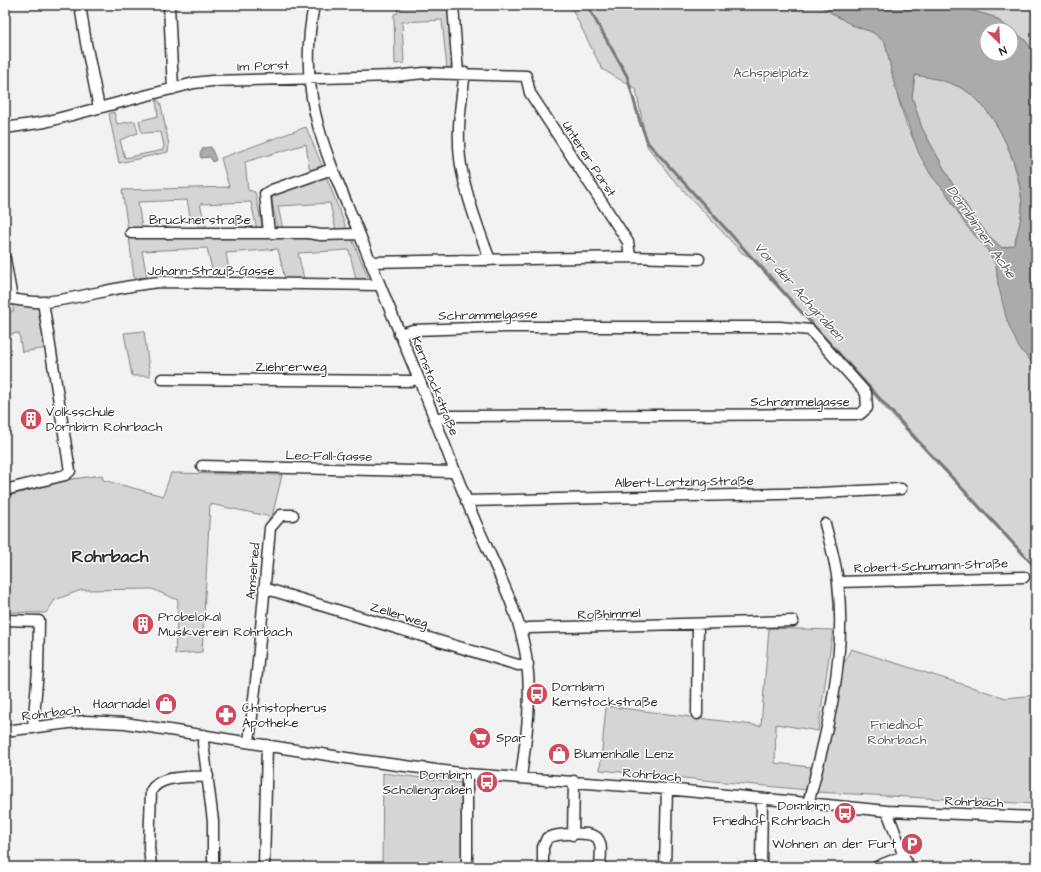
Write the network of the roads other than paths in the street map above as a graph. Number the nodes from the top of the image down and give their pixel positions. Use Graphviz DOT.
graph roads {
  1 [pos="80,5"];
  2 [pos="169,5"];
  3 [pos="314,5"];
  4 [pos="453,5"];
  5 [pos="461,73"];
  6 [pos="526,76"];
  7 [pos="308,77"];
  8 [pos="173,89"];
  9 [pos="99,108"];
  10 [pos="5,128"];
  11 [pos="332,169"];
  12 [pos="131,233"];
  13 [pos="269,233"];
  14 [pos="359,234"];
  15 [pos="630,257"];
  16 [pos="5,259"];
  17 [pos="699,259"];
  18 [pos="490,260"];
  19 [pos="370,262"];
  20 [pos="380,285"];
  21 [pos="8,298"];
  22 [pos="43,302"];
  23 [pos="399,334"];
  24 [pos="418,378"];
  25 [pos="162,379"];
  26 [pos="435,419"];
  27 [pos="202,466"];
  28 [pos="455,472"];
  29 [pos="901,489"];
  30 [pos="5,490"];
  31 [pos="466,501"];
  32 [pos="293,515"];
  33 [pos="825,524"];
  34 [pos="1024,577"];
  35 [pos="838,582"];
  36 [pos="264,588"];
  37 [pos="5,620"];
  38 [pos="793,621"];
  39 [pos="698,624"];
  40 [pos="521,631"];
  41 [pos="528,664"];
  42 [pos="697,714"];
  43 [pos="33,728"];
  44 [pos="5,731"];
  45 [pos="204,735"];
  46 [pos="248,742"];
  47 [pos="267,745"];
  48 [pos="467,774"];
  49 [pos="208,776"];
  50 [pos="521,777"];
  51 [pos="574,781"];
  52 [pos="667,789"];
  53 [pos="762,799"];
  54 [pos="808,804"];
  55 [pos="887,811"];
  56 [pos="1036,817"];
  57 [pos="573,834"];
  58 [pos="903,856"];
  59 [pos="151,867"];
  60 [pos="214,867"];
  61 [pos="264,867"];
  62 [pos="467,867"];
  63 [pos="543,867"];
  64 [pos="600,867"];
  65 [pos="664,867"];
  66 [pos="761,867"];
  67 [pos="876,867"];
  68 [pos="908,867"];
  1 -- 9 [label="street"];
  2 -- 8 [label="street"];
  3 -- 7 [label="street, Kernstockstraße"];
  4 -- 5 [label="street"];
  5 -- 6 [label="street, Im Porst"];
  5 -- 7 [label="street, Im Porst"];
  5 -- 18 [label="street"];
  6 -- 15 [label="street, Unterer Porst"];
  7 -- 8 [label="street, Im Porst"];
  7 -- 11 [label="street, Kernstockstraße"];
  8 -- 9 [label="street, Im Porst"];
  9 -- 10 [label="street, Im Porst"];
  11 -- 13 [label="street, Brucknerstraße"];
  11 -- 14 [label="street, Kernstockstraße"];
  12 -- 13 [label="street, Brucknerstraße"];
  13 -- 14 [label="street, Brucknerstraße"];
  14 -- 19 [label="street, Kernstockstraße"];
  15 -- 17 [label="street"];
  15 -- 18 [label="street"];
  16 -- 21 [label="street"];
  18 -- 19 [label="street"];
  19 -- 20 [label="street, Kernstockstraße"];
  20 -- 22 [label="street, Johann-Strauß-Gasse"];
  20 -- 23 [label="street, Kernstockstraße"];
  21 -- 22 [label="street, Johann-Strauß-Gasse"];
  22 -- 30 [label="street"];
  23 -- 24 [label="street, Kernstockstraße"];
  23 -- 26 [label="street, Schrammelgasse"];
  24 -- 25 [label="street, Ziehrerweg"];
  24 -- 26 [label="street, Kernstockstraße"];
  26 -- 28 [label="street, Kernstockstraße"];
  27 -- 28 [label="street, Leo-Fall-Gasse"];
  28 -- 31 [label="street, Kernstockstraße"];
  29 -- 31 [label="street, Albert-Lortzing-Straße"];
  31 -- 40 [label="street, Kernstockstraße"];
  32 -- 36 [label="street, Amselried"];
  33 -- 35 [label="street, Robert-Schumann-Straße"];
  34 -- 35 [label="street, Robert-Schumann-Straße"];
  35 -- 54 [label="street, Robert-Schumann-Straße"];
  36 -- 41 [label="street, Zellerweg"];
  36 -- 46 [label="street, Amselried"];
  37 -- 43 [label="street"];
  38 -- 39 [label="street, Roßhimmel"];
  39 -- 40 [label="street, Roßhimmel"];
  39 -- 42 [label="street"];
  40 -- 41 [label="street, Kernstockstraße"];
  41 -- 50 [label="street, Kernstockstraße"];
  43 -- 44 [label="street, Rohrbach"];
  43 -- 45 [label="street, Rohrbach"];
  45 -- 46 [label="street, Rohrbach"];
  45 -- 49 [label="street"];
  46 -- 47 [label="street, Rohrbach"];
  47 -- 48 [label="street, Rohrbach"];
  47 -- 61 [label="street"];
  48 -- 50 [label="street, Rohrbach"];
  48 -- 62 [label="street"];
  49 -- 59 [label="street"];
  49 -- 60 [label="street"];
  50 -- 51 [label="street, Rohrbach"];
  51 -- 52 [label="street, Rohrbach"];
  51 -- 57 [label="street"];
  52 -- 53 [label="street, Rohrbach"];
  52 -- 65 [label="street"];
  53 -- 54 [label="street, Rohrbach"];
  53 -- 66 [label="street"];
  54 -- 55 [label="street, Rohrbach"];
  55 -- 56 [label="street, Rohrbach"];
  55 -- 58 [label="street"];
  57 -- 63 [label="street"];
  57 -- 64 [label="street"];
  58 -- 67 [label="street"];
  58 -- 68 [label="street"];
}
